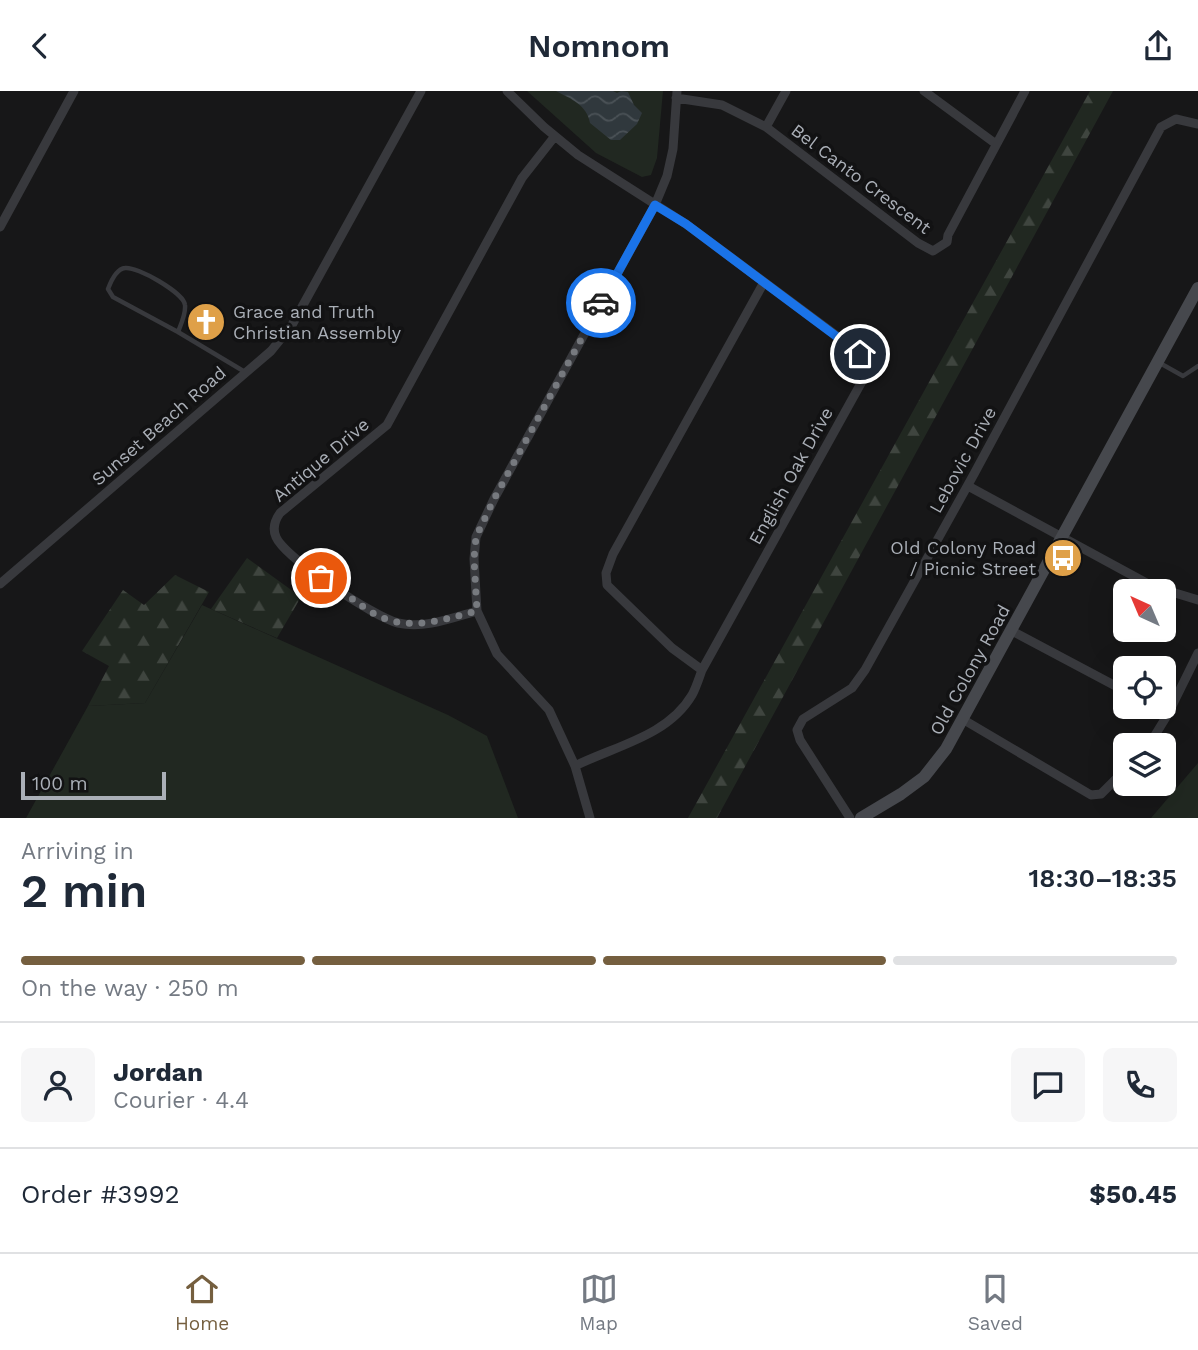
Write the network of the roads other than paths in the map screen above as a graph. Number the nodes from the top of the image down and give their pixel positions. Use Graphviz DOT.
graph roads {
  1 [pos="74,91"];
  2 [pos="421,91"];
  3 [pos="507,91"];
  4 [pos="786,91"];
  5 [pos="924,91"];
  6 [pos="1026,91"];
  7 [pos="677,94"];
  8 [pos="1198,124"];
  9 [pos="766,127"];
  10 [pos="555,137"];
  11 [pos="996,144"];
  12 [pos="655,205"];
  13 [pos="0,227"];
  14 [pos="763,284"];
  15 [pos="1198,288"];
  16 [pos="178,332"];
  17 [pos="1158,361"];
  18 [pos="1198,366"];
  19 [pos="245,373"];
  20 [pos="968,486"];
  21 [pos="1062,538"];
  22 [pos="0,584"];
  23 [pos="1198,600"];
  24 [pos="477,611"];
  25 [pos="1012,631"];
  26 [pos="1198,653"];
  27 [pos="702,670"];
  28 [pos="1113,685"];
  29 [pos="1176,697"];
  30 [pos="964,720"];
  31 [pos="575,766"];
  32 [pos="1113,782"];
  33 [pos="590,818"];
  34 [pos="850,818"];
  35 [pos="861,818"];
  1 -- 13 [label="street"];
  2 -- 19 [label="street, Sunset Beach Road"];
  3 -- 10 [label="street, English Oak Drive"];
  4 -- 9 [label="street"];
  5 -- 11 [label="street"];
  6 -- 11 [label="street, Bel Canto Crescent"];
  7 -- 9 [label="street, Bel Canto Crescent"];
  7 -- 12 [label="street"];
  8 -- 20 [label="street, Lebovic Drive"];
  9 -- 11 [label="street, Bel Canto Crescent"];
  10 -- 12 [label="street, English Oak Drive"];
  10 -- 24 [label="street, Antique Drive"];
  12 -- 14 [label="street, English Oak Drive"];
  12 -- 24 [label="street"];
  14 -- 27 [label="street"];
  14 -- 27 [label="street, English Oak Drive"];
  15 -- 17 [label="street, Old Colony Road"];
  16 -- 16 [label="lane"];
  16 -- 19 [label="lane"];
  17 -- 18 [label="lane"];
  17 -- 21 [label="street, Old Colony Road"];
  19 -- 22 [label="street, Sunset Beach Road"];
  20 -- 21 [label="street"];
  20 -- 34 [label="street, Lebovic Drive"];
  21 -- 23 [label="street"];
  21 -- 25 [label="street, Old Colony Road"];
  24 -- 31 [label="street"];
  25 -- 28 [label="street"];
  25 -- 30 [label="street, Old Colony Road"];
  26 -- 29 [label="street"];
  27 -- 31 [label="street, English Oak Drive"];
  30 -- 32 [label="street"];
  30 -- 35 [label="street, Old Colony Road"];
  31 -- 33 [label="street"];
}
